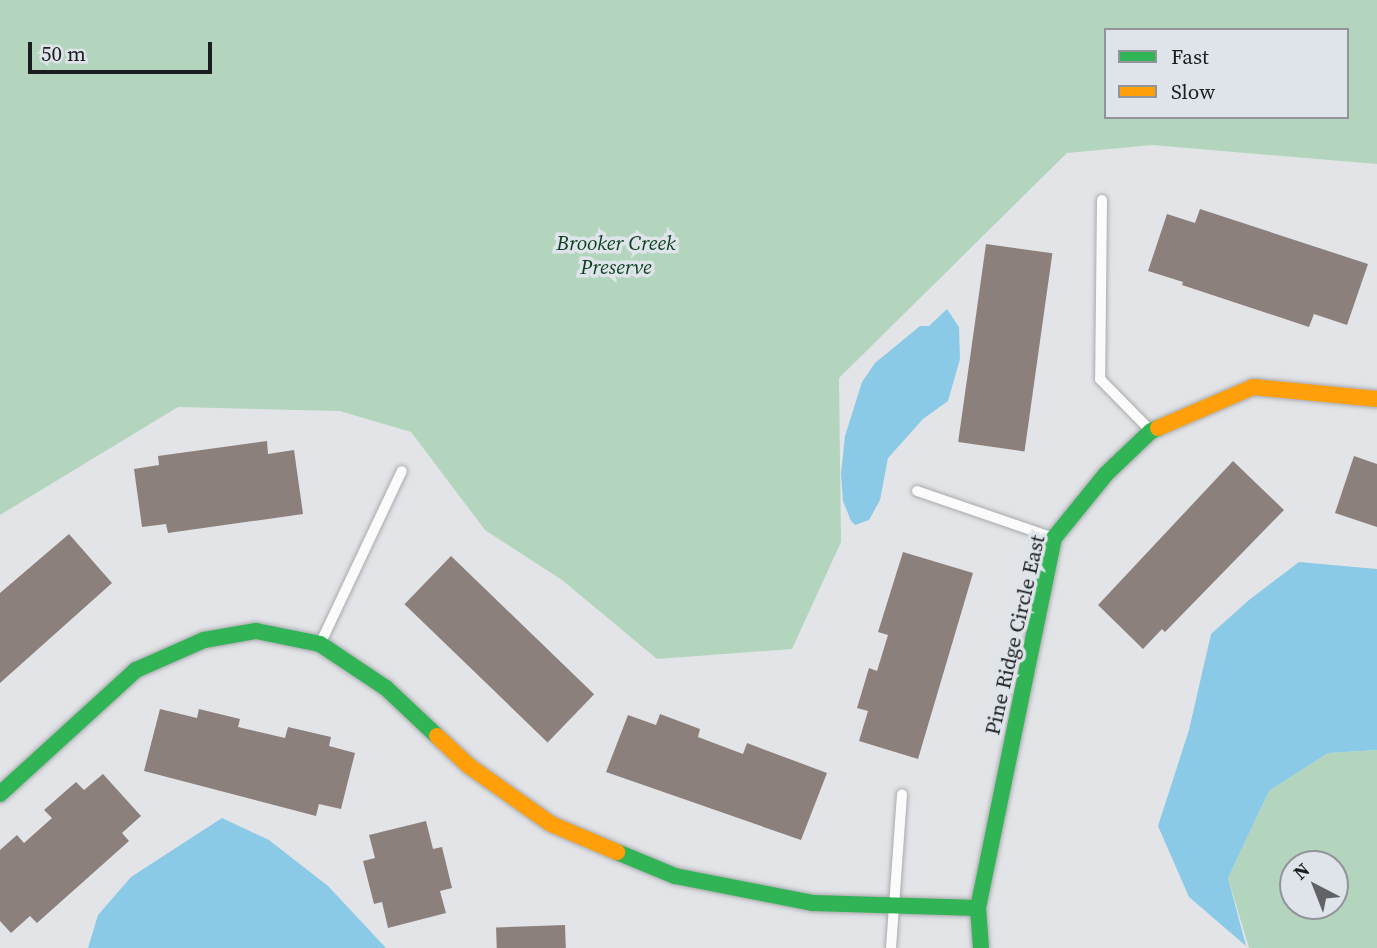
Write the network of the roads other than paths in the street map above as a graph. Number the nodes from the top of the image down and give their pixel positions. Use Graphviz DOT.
graph roads {
  1 [pos="1102,200"];
  2 [pos="1377,399"];
  3 [pos="1151,431"];
  4 [pos="402,471"];
  5 [pos="917,491"];
  6 [pos="1054,538"];
  7 [pos="320,644"];
  8 [pos="0,794"];
  9 [pos="902,794"];
  10 [pos="895,906"];
  11 [pos="978,908"];
  12 [pos="891,948"];
  13 [pos="981,948"];
  1 -- 3 [label="lane"];
  2 -- 3 [label="street, Pine Ridge Circle East"];
  3 -- 6 [label="street, Pine Ridge Circle East"];
  4 -- 7 [label="lane"];
  5 -- 6 [label="lane"];
  6 -- 11 [label="street, Pine Ridge Circle East"];
  7 -- 8 [label="street"];
  7 -- 10 [label="street"];
  9 -- 10 [label="lane"];
  10 -- 11 [label="street"];
  10 -- 12 [label="lane"];
  11 -- 13 [label="street, Pine Ridge Circle East"];
}
